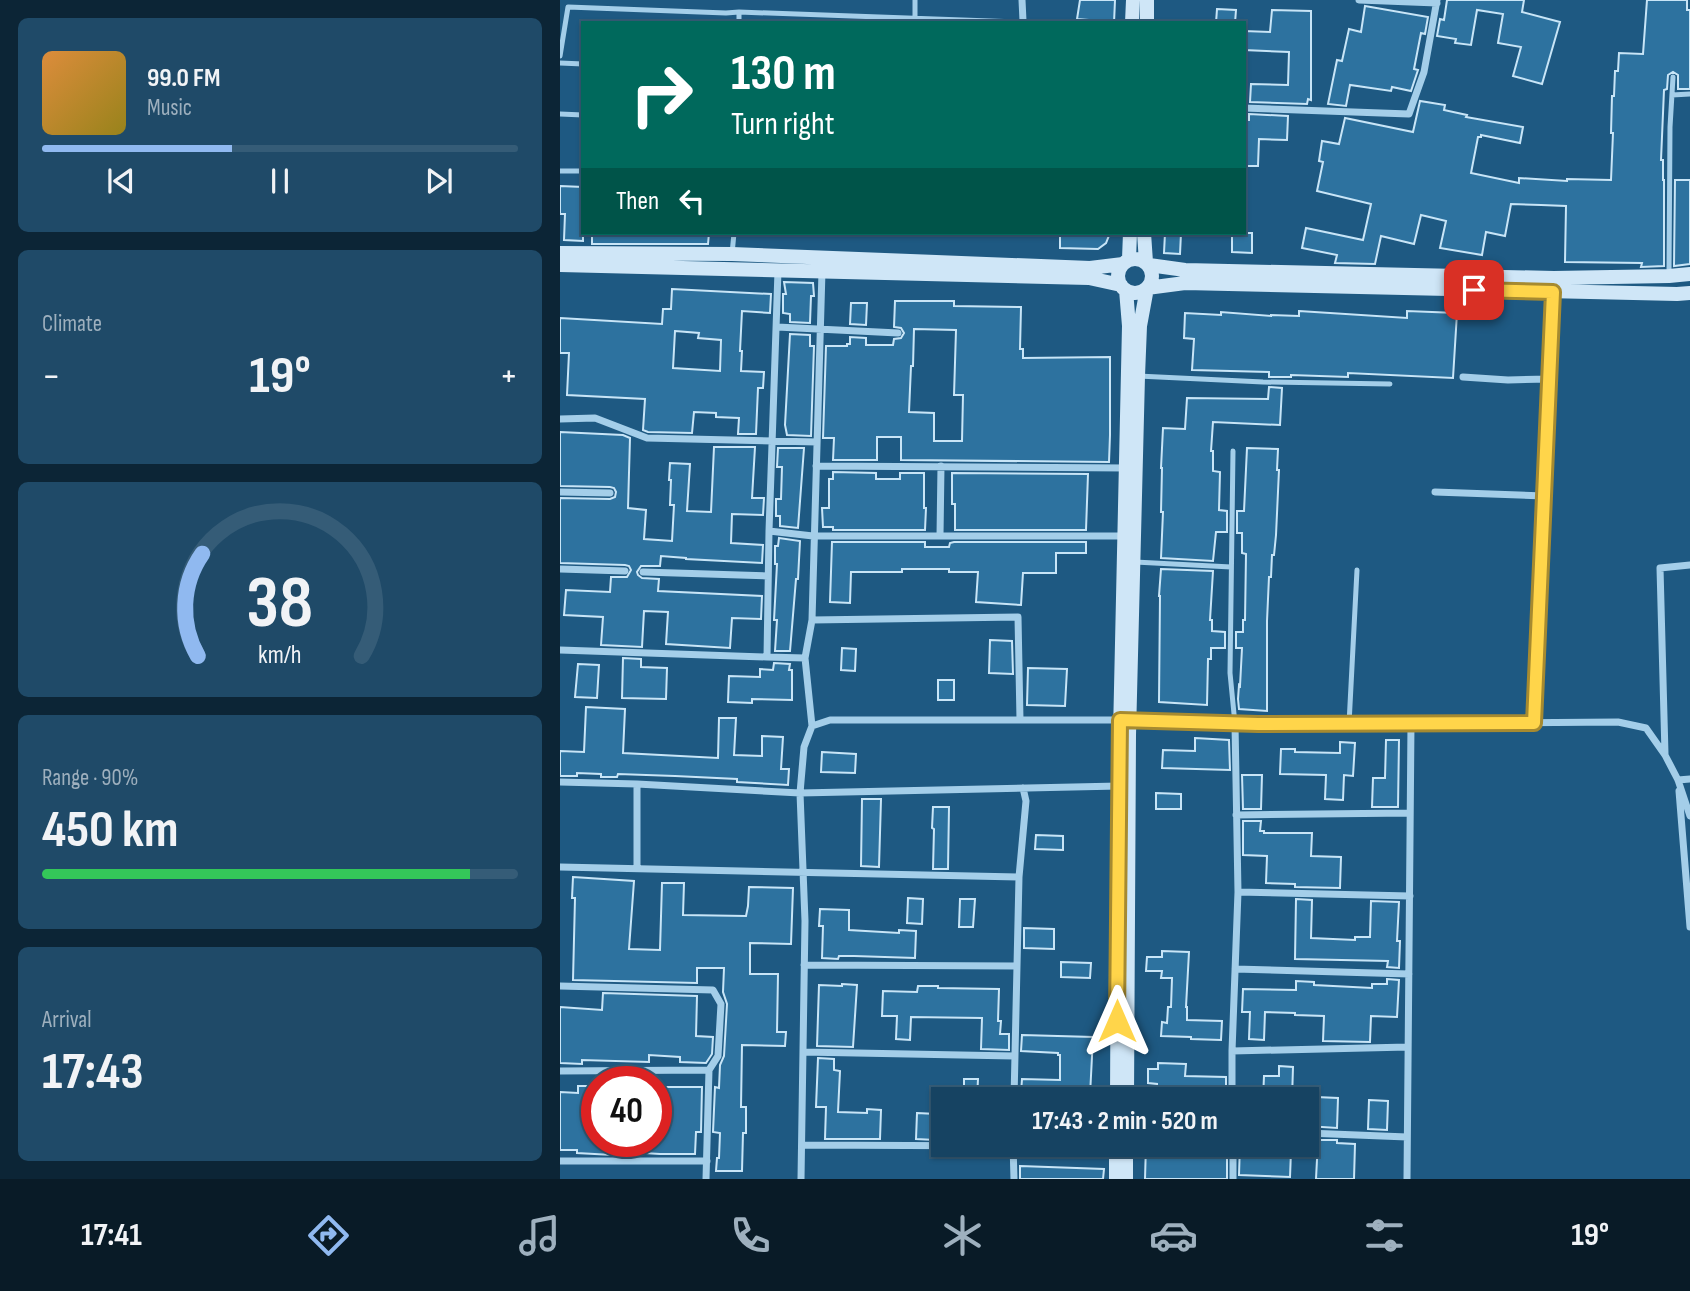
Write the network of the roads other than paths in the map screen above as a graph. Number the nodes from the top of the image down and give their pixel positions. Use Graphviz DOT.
graph roads {
  1 [pos="915,0"];
  2 [pos="1022,0"];
  3 [pos="1133,0"];
  4 [pos="1147,0"];
  5 [pos="1359,0"];
  6 [pos="1437,2"];
  7 [pos="739,12"];
  8 [pos="915,17"];
  9 [pos="739,21"];
  10 [pos="1023,21"];
  11 [pos="1132,21"];
  12 [pos="1147,21"];
  13 [pos="560,56"];
  14 [pos="560,63"];
  15 [pos="581,64"];
  16 [pos="1673,77"];
  17 [pos="1672,94"];
  18 [pos="1690,94"];
  19 [pos="1246,108"];
  20 [pos="560,114"];
  21 [pos="581,115"];
  22 [pos="560,171"];
  23 [pos="581,172"];
  24 [pos="734,235"];
  25 [pos="1130,235"];
  26 [pos="1144,235"];
  27 [pos="560,253"];
  28 [pos="732,254"];
  29 [pos="1126,262"];
  30 [pos="1147,263"];
  31 [pos="560,265"];
  32 [pos="778,270"];
  33 [pos="822,271"];
  34 [pos="1690,274"];
  35 [pos="1669,276"];
  36 [pos="1553,285"];
  37 [pos="1123,287"];
  38 [pos="1147,288"];
  39 [pos="1690,293"];
  40 [pos="777,327"];
  41 [pos="820,329"];
  42 [pos="898,333"];
  43 [pos="1139,376"];
  44 [pos="1463,377"];
  45 [pos="1549,379"];
  46 [pos="1390,384"];
  47 [pos="560,419"];
  48 [pos="772,442"];
  49 [pos="817,442"];
  50 [pos="1233,451"];
  51 [pos="816,466"];
  52 [pos="941,466"];
  53 [pos="1126,468"];
  54 [pos="560,492"];
  55 [pos="1434,492"];
  56 [pos="610,494"];
  57 [pos="1544,496"];
  58 [pos="769,531"];
  59 [pos="813,536"];
  60 [pos="940,536"];
  61 [pos="1124,536"];
  62 [pos="1135,562"];
  63 [pos="1690,565"];
  64 [pos="1231,567"];
  65 [pos="560,569"];
  66 [pos="1357,570"];
  67 [pos="625,571"];
  68 [pos="643,572"];
  69 [pos="768,576"];
  70 [pos="812,620"];
  71 [pos="560,650"];
  72 [pos="767,657"];
  73 [pos="805,658"];
  74 [pos="1020,720"];
  75 [pos="1125,720"];
  76 [pos="1534,723"];
  77 [pos="1235,724"];
  78 [pos="1349,724"];
  79 [pos="1411,724"];
  80 [pos="812,726"];
  81 [pos="1665,755"];
  82 [pos="1690,779"];
  83 [pos="1678,780"];
  84 [pos="560,782"];
  85 [pos="637,784"];
  86 [pos="1119,786"];
  87 [pos="1023,788"];
  88 [pos="800,793"];
  89 [pos="1410,813"];
  90 [pos="1236,815"];
  91 [pos="1690,816"];
  92 [pos="560,867"];
  93 [pos="637,869"];
  94 [pos="803,873"];
  95 [pos="1018,877"];
  96 [pos="1238,892"];
  97 [pos="1410,895"];
  98 [pos="1690,927"];
  99 [pos="804,965"];
  100 [pos="1017,966"];
  101 [pos="1235,969"];
  102 [pos="1409,974"];
  103 [pos="560,986"];
  104 [pos="1408,1047"];
  105 [pos="1232,1051"];
  106 [pos="803,1052"];
  107 [pos="1014,1056"];
  108 [pos="709,1070"];
  109 [pos="560,1071"];
  110 [pos="1014,1087"];
  111 [pos="1117,1087"];
  112 [pos="1126,1087"];
  113 [pos="1233,1087"];
  114 [pos="1319,1133"];
  115 [pos="1408,1137"];
  116 [pos="802,1145"];
  117 [pos="931,1145"];
  118 [pos="1013,1157"];
  119 [pos="1116,1157"];
  120 [pos="1126,1157"];
  121 [pos="1233,1157"];
  122 [pos="560,1161"];
  123 [pos="707,1161"];
  124 [pos="706,1179"];
  125 [pos="801,1179"];
  126 [pos="1014,1179"];
  127 [pos="1116,1179"];
  128 [pos="1126,1179"];
  129 [pos="1233,1179"];
  130 [pos="1407,1179"];
  1 -- 8 [label="lane"];
  2 -- 10 [label="street"];
  3 -- 11 [label="street"];
  4 -- 12 [label="street"];
  5 -- 6 [label="street"];
  6 -- 19 [label="street"];
  7 -- 8 [label="lane"];
  7 -- 9 [label="lane"];
  7 -- 13 [label="lane"];
  8 -- 10 [label="lane"];
  14 -- 15 [label="lane"];
  16 -- 17 [label="lane"];
  17 -- 18 [label="lane"];
  17 -- 35 [label="lane"];
  20 -- 21 [label="lane"];
  22 -- 23 [label="lane"];
  24 -- 28 [label="lane"];
  25 -- 29 [label="street"];
  26 -- 30 [label="street"];
  27 -- 28 [label="street"];
  28 -- 29 [label="street"];
  29 -- 30 [label="street"];
  29 -- 37 [label="street"];
  30 -- 36 [label="street"];
  30 -- 38 [label="street"];
  31 -- 32 [label="street"];
  32 -- 33 [label="street"];
  32 -- 40 [label="street"];
  33 -- 37 [label="street"];
  33 -- 41 [label="street"];
  34 -- 35 [label="street"];
  35 -- 36 [label="street"];
  36 -- 38 [label="street"];
  36 -- 39 [label="street"];
  36 -- 45 [label="street"];
  37 -- 38 [label="street"];
  37 -- 53 [label="street"];
  38 -- 43 [label="street"];
  40 -- 41 [label="street"];
  40 -- 48 [label="street"];
  41 -- 42 [label="street"];
  41 -- 49 [label="street"];
  43 -- 46 [label="lane"];
  43 -- 62 [label="street"];
  44 -- 45 [label="street"];
  45 -- 57 [label="street"];
  47 -- 48 [label="street"];
  48 -- 49 [label="street"];
  48 -- 58 [label="street"];
  49 -- 51 [label="street"];
  50 -- 64 [label="lane"];
  51 -- 52 [label="street"];
  51 -- 59 [label="street"];
  52 -- 53 [label="street"];
  52 -- 60 [label="street"];
  53 -- 61 [label="street"];
  54 -- 56 [label="street"];
  55 -- 57 [label="street"];
  57 -- 76 [label="street"];
  58 -- 59 [label="street"];
  58 -- 69 [label="street"];
  59 -- 60 [label="street"];
  59 -- 70 [label="street"];
  60 -- 61 [label="street"];
  61 -- 75 [label="street"];
  62 -- 64 [label="lane"];
  62 -- 75 [label="street"];
  63 -- 81 [label="street"];
  64 -- 77 [label="lane"];
  65 -- 67 [label="street"];
  66 -- 78 [label="lane"];
  68 -- 69 [label="street"];
  69 -- 72 [label="street"];
  70 -- 73 [label="street"];
  70 -- 74 [label="street"];
  71 -- 72 [label="street"];
  72 -- 73 [label="street"];
  73 -- 80 [label="street"];
  74 -- 75 [label="street"];
  74 -- 80 [label="street"];
  75 -- 77 [label="street"];
  75 -- 86 [label="street"];
  75 -- 112 [label="street"];
  76 -- 79 [label="street"];
  76 -- 81 [label="street"];
  77 -- 78 [label="street"];
  77 -- 90 [label="street"];
  78 -- 79 [label="street"];
  79 -- 89 [label="street"];
  80 -- 88 [label="street"];
  81 -- 83 [label="street"];
  82 -- 83 [label="street"];
  83 -- 91 [label="street"];
  83 -- 98 [label="street"];
  84 -- 85 [label="street"];
  85 -- 88 [label="street"];
  85 -- 93 [label="street"];
  86 -- 87 [label="street"];
  86 -- 111 [label="street"];
  87 -- 88 [label="street"];
  87 -- 95 [label="street"];
  88 -- 94 [label="street"];
  89 -- 90 [label="street"];
  89 -- 97 [label="street"];
  90 -- 96 [label="street"];
  92 -- 93 [label="street"];
  93 -- 94 [label="street"];
  94 -- 95 [label="street"];
  94 -- 99 [label="street"];
  95 -- 100 [label="street"];
  96 -- 97 [label="street"];
  96 -- 101 [label="street"];
  97 -- 102 [label="street"];
  99 -- 100 [label="street"];
  99 -- 106 [label="street"];
  100 -- 107 [label="street"];
  101 -- 102 [label="street"];
  101 -- 105 [label="street"];
  102 -- 104 [label="street"];
  103 -- 108 [label="street"];
  104 -- 105 [label="street"];
  104 -- 115 [label="street"];
  105 -- 113 [label="street"];
  106 -- 107 [label="street"];
  106 -- 116 [label="street"];
  107 -- 110 [label="street"];
  108 -- 109 [label="street"];
  108 -- 123 [label="street"];
  114 -- 115 [label="street"];
  115 -- 130 [label="street"];
  116 -- 117 [label="street"];
  116 -- 125 [label="street"];
  118 -- 126 [label="street"];
  119 -- 127 [label="street"];
  120 -- 128 [label="street"];
  121 -- 129 [label="street"];
  122 -- 123 [label="street"];
  123 -- 124 [label="street"];
}
